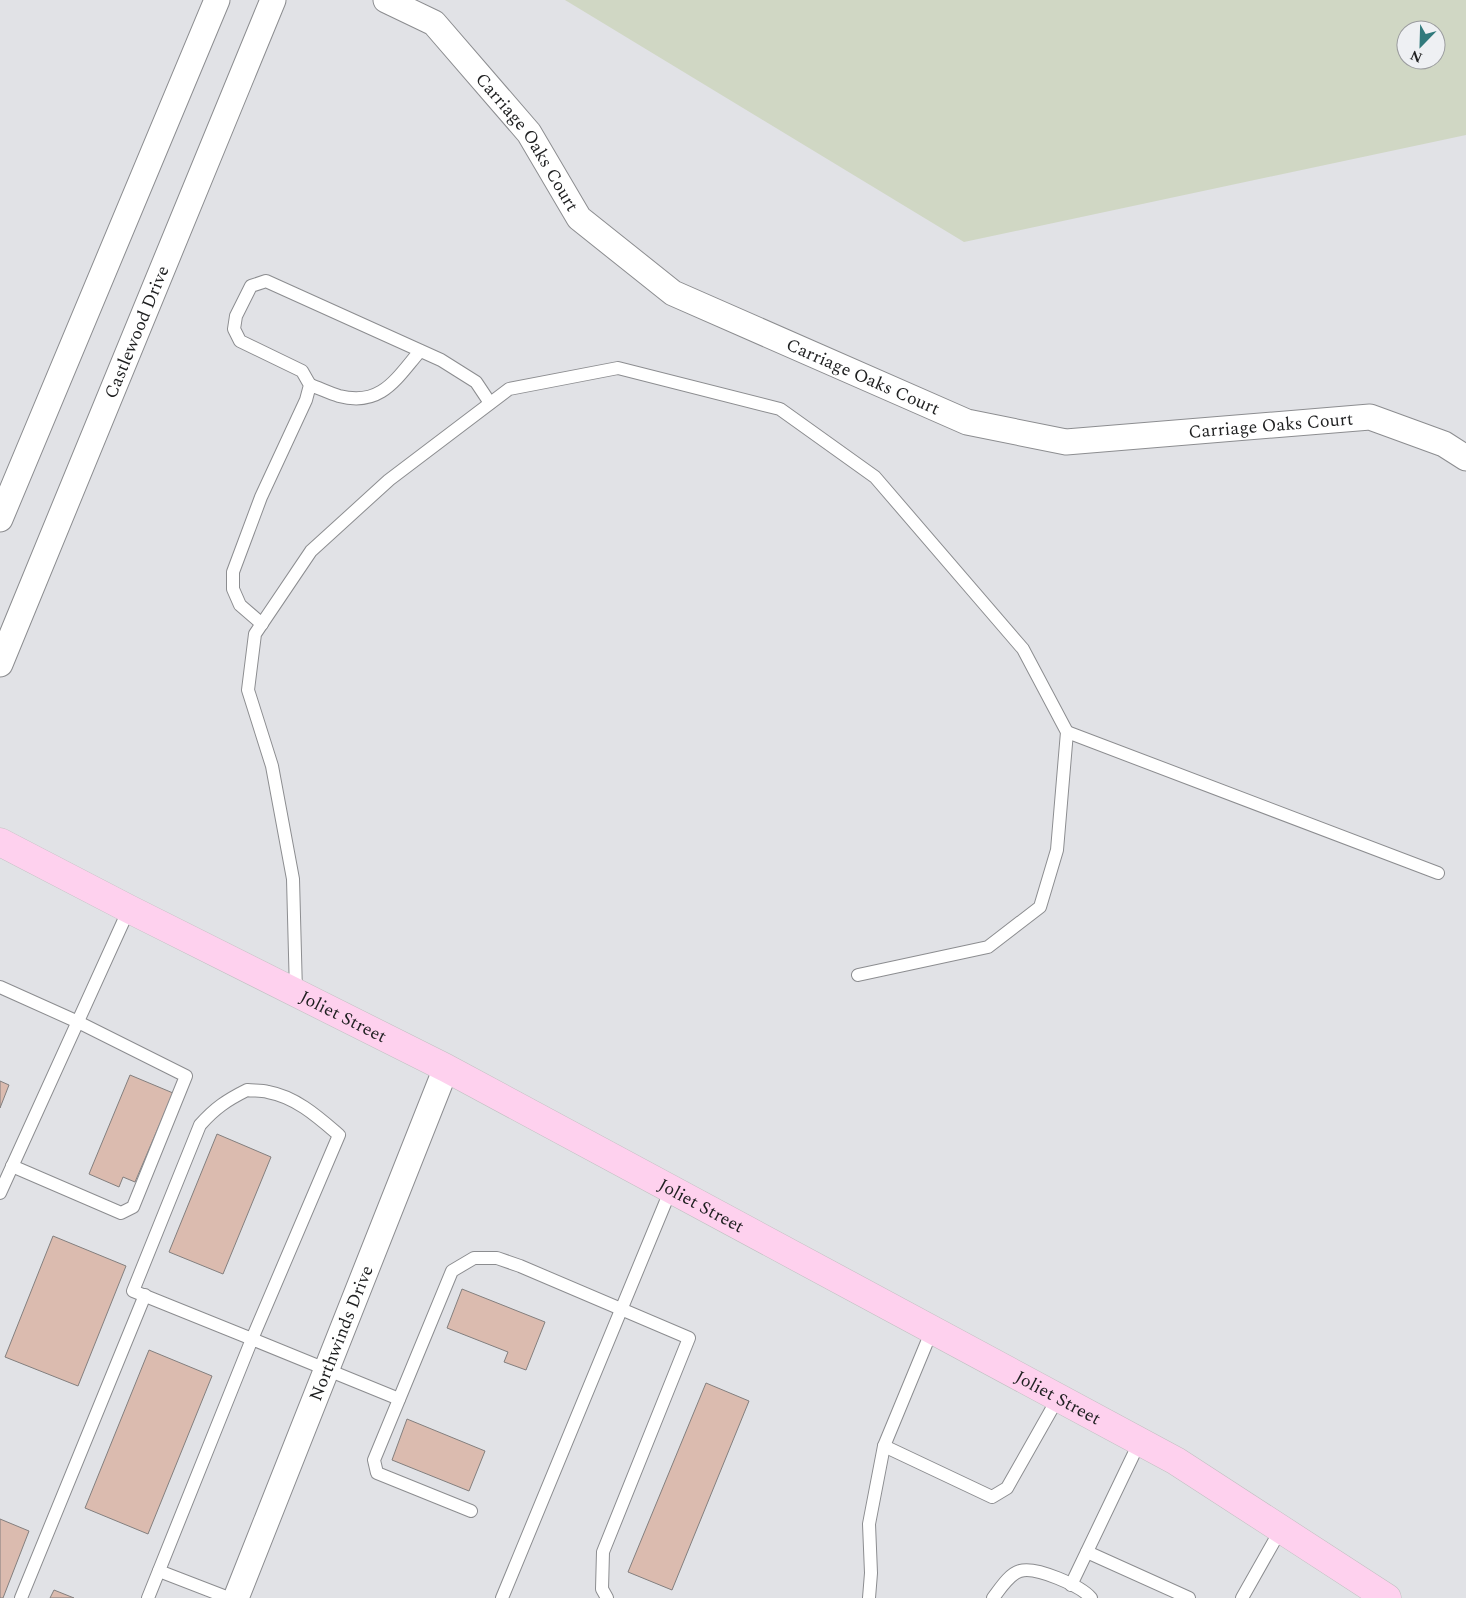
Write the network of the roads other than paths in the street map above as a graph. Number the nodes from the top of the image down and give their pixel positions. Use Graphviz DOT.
graph roads {
  1 [pos="217,0"];
  2 [pos="274,0"];
  3 [pos="386,0"];
  4 [pos="420,351"];
  5 [pos="310,385"];
  6 [pos="490,403"];
  7 [pos="1466,458"];
  8 [pos="0,519"];
  9 [pos="262,624"];
  10 [pos="0,664"];
  11 [pos="1067,732"];
  12 [pos="0,842"];
  13 [pos="1438,873"];
  14 [pos="129,909"];
  15 [pos="858,975"];
  16 [pos="0,987"];
  17 [pos="296,992"];
  18 [pos="78,1022"];
  19 [pos="446,1068"];
  20 [pos="12,1166"];
  21 [pos="671,1189"];
  22 [pos="0,1192"];
  23 [pos="139,1293"];
  24 [pos="622,1310"];
  25 [pos="932,1330"];
  26 [pos="252,1339"];
  27 [pos="327,1369"];
  28 [pos="1058,1398"];
  29 [pos="400,1399"];
  30 [pos="1140,1441"];
  31 [pos="884,1446"];
  32 [pos="471,1512"];
  33 [pos="1281,1529"];
  34 [pos="1087,1552"];
  35 [pos="159,1571"];
  36 [pos="1071,1585"];
  37 [pos="21,1598"];
  38 [pos="148,1598"];
  39 [pos="229,1598"];
  40 [pos="236,1598"];
  41 [pos="502,1598"];
  42 [pos="607,1598"];
  43 [pos="869,1598"];
  44 [pos="993,1598"];
  45 [pos="1091,1598"];
  46 [pos="1189,1598"];
  47 [pos="1242,1598"];
  48 [pos="1387,1598"];
  1 -- 8 [label="street"];
  2 -- 10 [label="street, Castlewood Drive"];
  3 -- 7 [label="street, Carriage Oaks Court"];
  4 -- 5 [label="lane"];
  4 -- 5 [label="lane"];
  4 -- 6 [label="lane"];
  5 -- 9 [label="lane"];
  6 -- 9 [label="lane"];
  6 -- 11 [label="lane"];
  9 -- 17 [label="lane"];
  11 -- 13 [label="lane"];
  11 -- 15 [label="lane"];
  12 -- 14 [label="main road, Joliet Street"];
  14 -- 17 [label="main road, Joliet Street"];
  14 -- 18 [label="lane"];
  16 -- 18 [label="lane"];
  17 -- 19 [label="main road, Joliet Street"];
  18 -- 20 [label="lane"];
  18 -- 20 [label="lane"];
  19 -- 21 [label="main road, Joliet Street"];
  19 -- 27 [label="street, Northwinds Drive"];
  20 -- 22 [label="lane"];
  21 -- 24 [label="lane"];
  21 -- 25 [label="main road, Joliet Street"];
  23 -- 26 [label="lane"];
  23 -- 26 [label="lane"];
  23 -- 37 [label="lane"];
  24 -- 29 [label="lane"];
  24 -- 41 [label="lane"];
  24 -- 42 [label="lane"];
  25 -- 28 [label="main road, Joliet Street"];
  25 -- 31 [label="lane"];
  26 -- 27 [label="lane"];
  26 -- 35 [label="lane"];
  27 -- 29 [label="lane"];
  27 -- 40 [label="street, Northwinds Drive"];
  28 -- 30 [label="main road, Joliet Street"];
  28 -- 31 [label="lane"];
  29 -- 32 [label="lane"];
  30 -- 33 [label="main road, Joliet Street"];
  30 -- 34 [label="lane"];
  31 -- 43 [label="lane"];
  33 -- 47 [label="lane"];
  33 -- 48 [label="main road, Joliet Street"];
  34 -- 36 [label="lane"];
  34 -- 46 [label="lane"];
  35 -- 38 [label="lane"];
  35 -- 39 [label="lane"];
  36 -- 44 [label="lane"];
  36 -- 45 [label="lane"];
}
